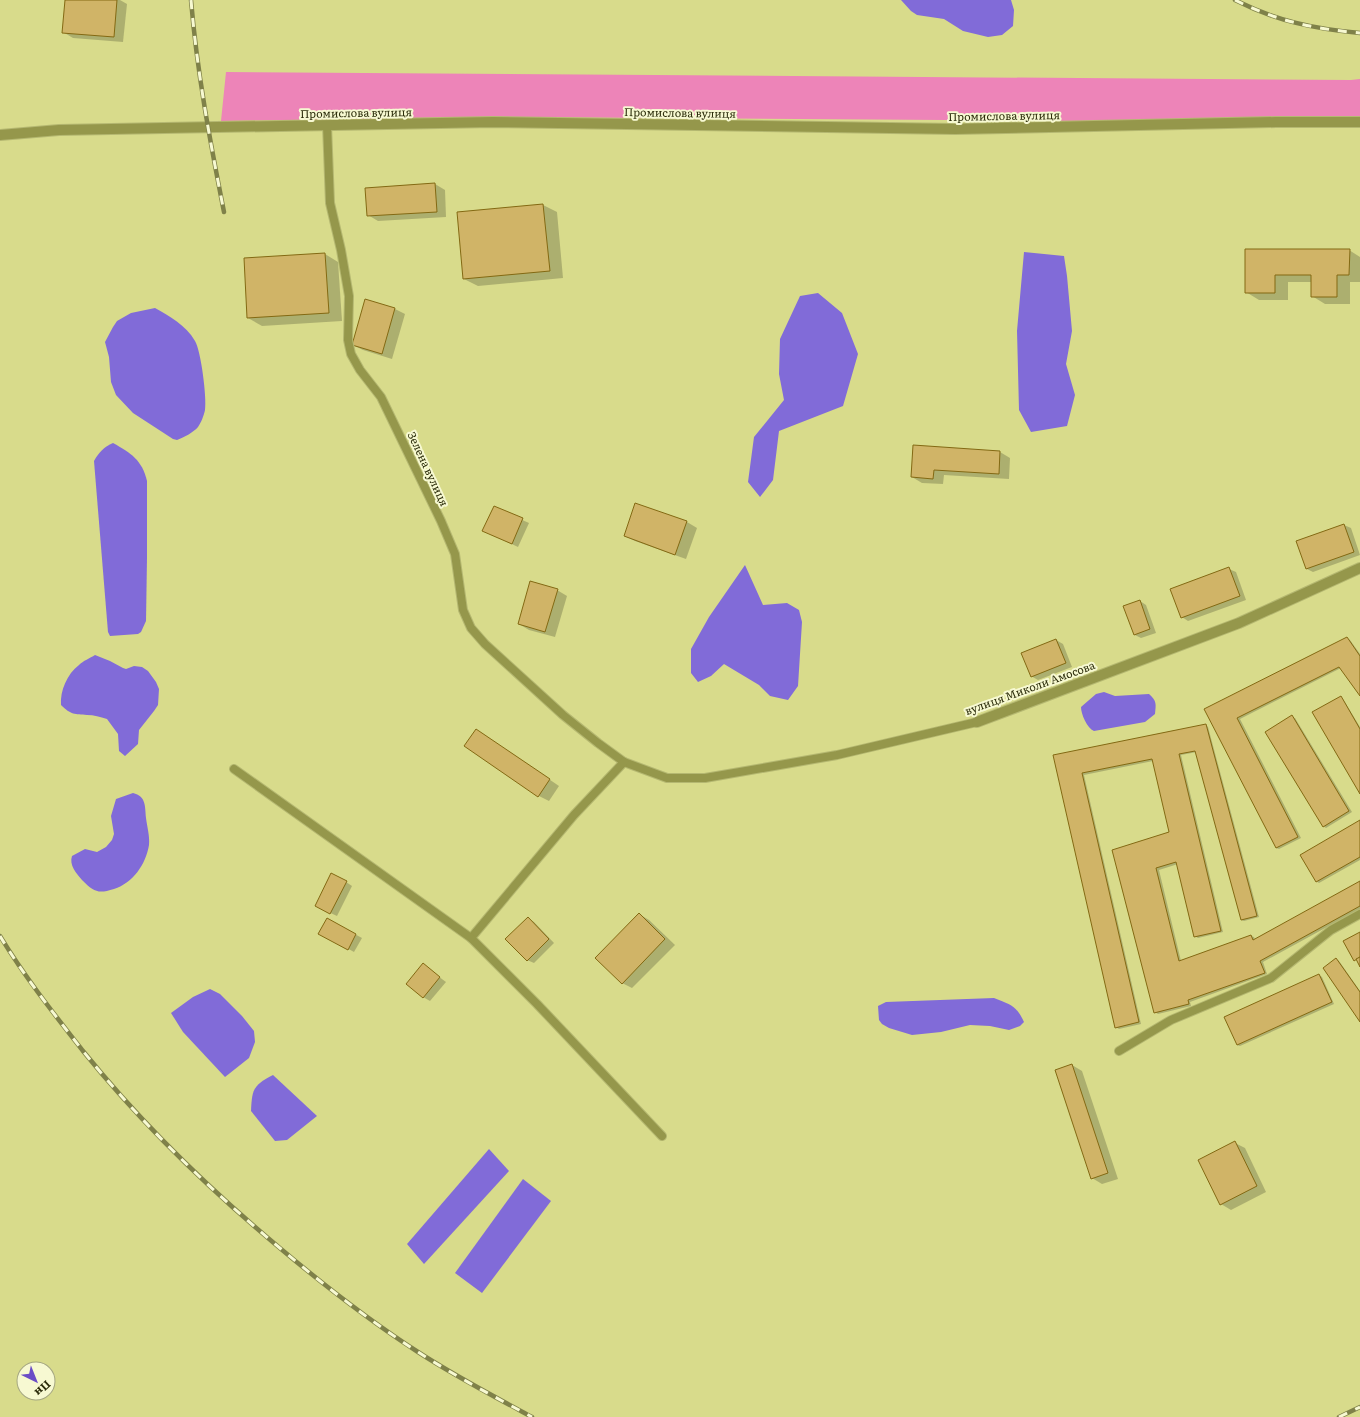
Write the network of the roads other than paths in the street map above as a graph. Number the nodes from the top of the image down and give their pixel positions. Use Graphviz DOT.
graph roads {
  1 [pos="1360,122"];
  2 [pos="328,125"];
  3 [pos="0,135"];
  4 [pos="1360,568"];
  5 [pos="977,722"];
  6 [pos="624,762"];
  7 [pos="234,769"];
  8 [pos="1360,914"];
  9 [pos="471,938"];
  10 [pos="1119,1051"];
  11 [pos="662,1136"];
  1 -- 2 [label="street, Промислова вулиця"];
  2 -- 3 [label="street, Промислова вулиця"];
  2 -- 6 [label="lane, Зелена вулиця"];
  4 -- 5 [label="street, вулиця Миколи Амосова"];
  5 -- 6 [label="lane, вулиця Миколи Амосова"];
  6 -- 9 [label="lane"];
  7 -- 9 [label="lane"];
  8 -- 10 [label="lane"];
  9 -- 11 [label="lane"];
}
